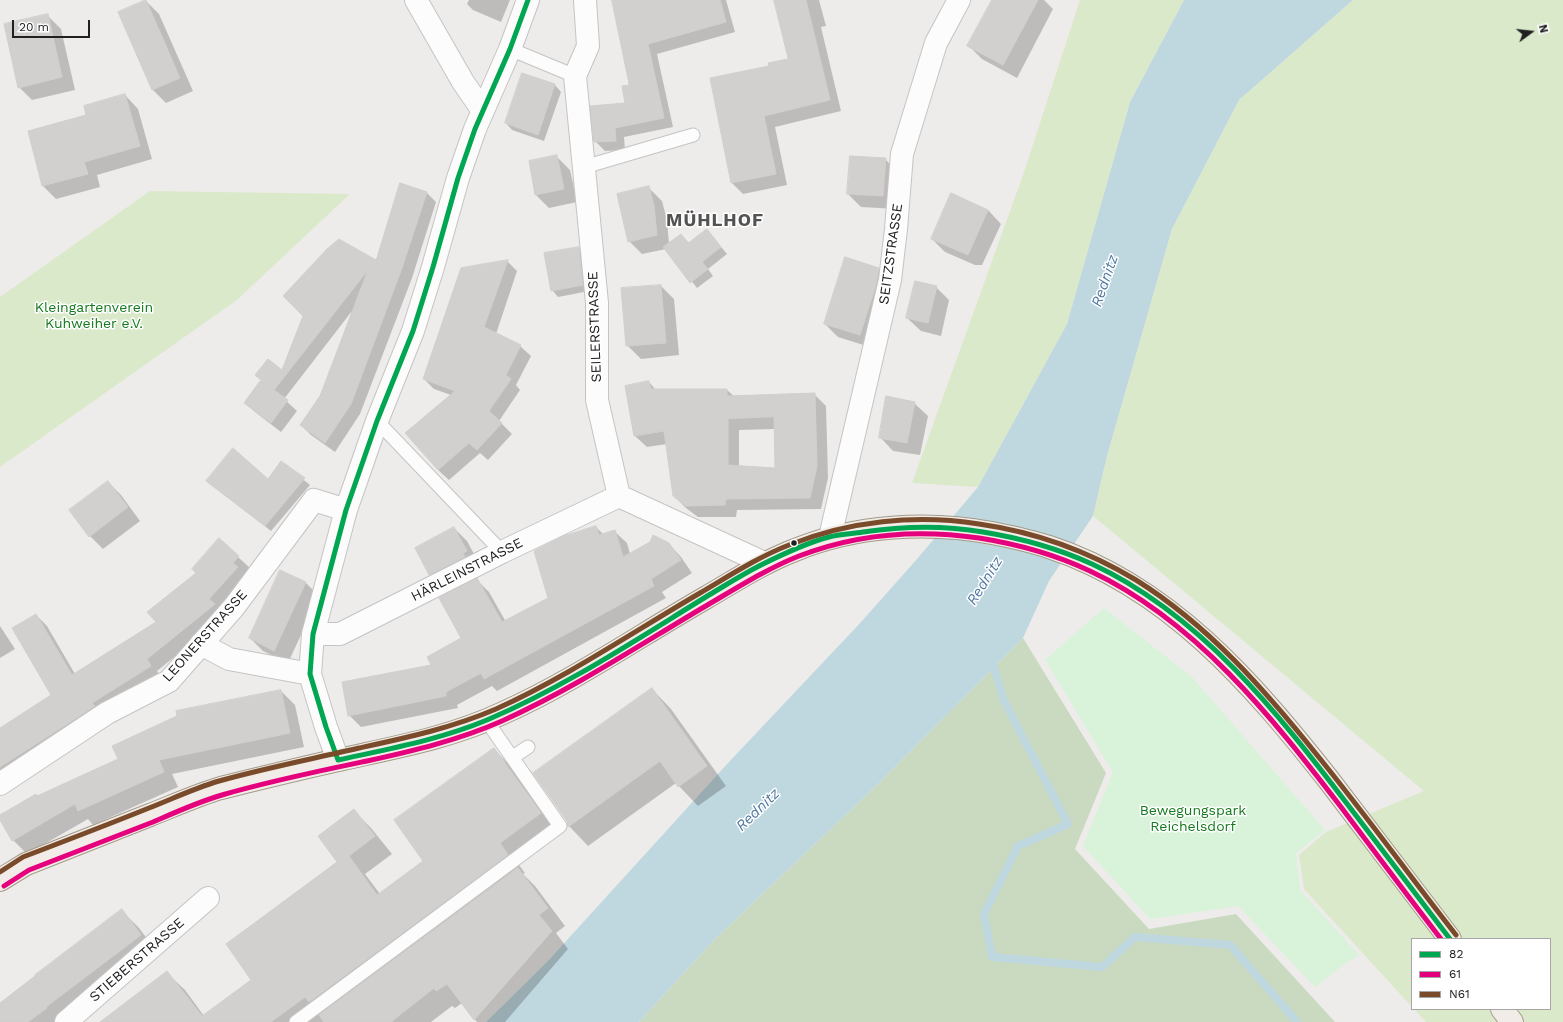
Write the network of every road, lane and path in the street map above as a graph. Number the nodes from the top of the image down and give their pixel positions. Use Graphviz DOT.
graph roads {
  1 [pos="416,0"];
  2 [pos="528,0"];
  3 [pos="584,0"];
  4 [pos="959,0"];
  5 [pos="510,49"];
  6 [pos="575,76"];
  7 [pos="483,111"];
  8 [pos="693,135"];
  9 [pos="584,167"];
  10 [pos="377,421"];
  11 [pos="619,496"];
  12 [pos="346,510"];
  13 [pos="830,537"];
  14 [pos="502,552"];
  15 [pos="764,563"];
  16 [pos="313,634"];
  17 [pos="201,644"];
  18 [pos="310,674"];
  19 [pos="486,720"];
  20 [pos="528,747"];
  21 [pos="513,757"];
  22 [pos="338,760"];
  23 [pos="0,784"];
  24 [pos="0,880"];
  25 [pos="208,898"];
  26 [pos="1449,938"];
  27 [pos="1503,1010"];
  28 [pos="66,1022"];
  29 [pos="296,1022"];
  30 [pos="1512,1022"];
  1 -- 7 [label="street"];
  2 -- 5 [label="street"];
  3 -- 6 [label="street, SEILERSTRASSE"];
  4 -- 13 [label="street, SEITZSTRASSE"];
  5 -- 6 [label="lane"];
  5 -- 7 [label="street"];
  6 -- 9 [label="street, SEILERSTRASSE"];
  7 -- 10 [label="street"];
  8 -- 9 [label="lane"];
  9 -- 11 [label="street, SEILERSTRASSE"];
  10 -- 12 [label="street"];
  10 -- 14 [label="lane"];
  11 -- 14 [label="street, HÄRLEINSTRASSE"];
  11 -- 15 [label="street"];
  12 -- 16 [label="street"];
  12 -- 17 [label="street, LEONERSTRASSE"];
  13 -- 15 [label="main road"];
  13 -- 26 [label="main road"];
  14 -- 16 [label="street, HÄRLEINSTRASSE"];
  15 -- 19 [label="main road"];
  16 -- 18 [label="street"];
  17 -- 18 [label="street"];
  17 -- 23 [label="street, LEONERSTRASSE"];
  18 -- 22 [label="street"];
  19 -- 21 [label="lane"];
  19 -- 22 [label="main road"];
  20 -- 21 [label="lane"];
  21 -- 29 [label="lane"];
  22 -- 24 [label="main road"];
  25 -- 28 [label="street, STIEBERSTRASSE"];
  27 -- 30 [label="main road"];
}
